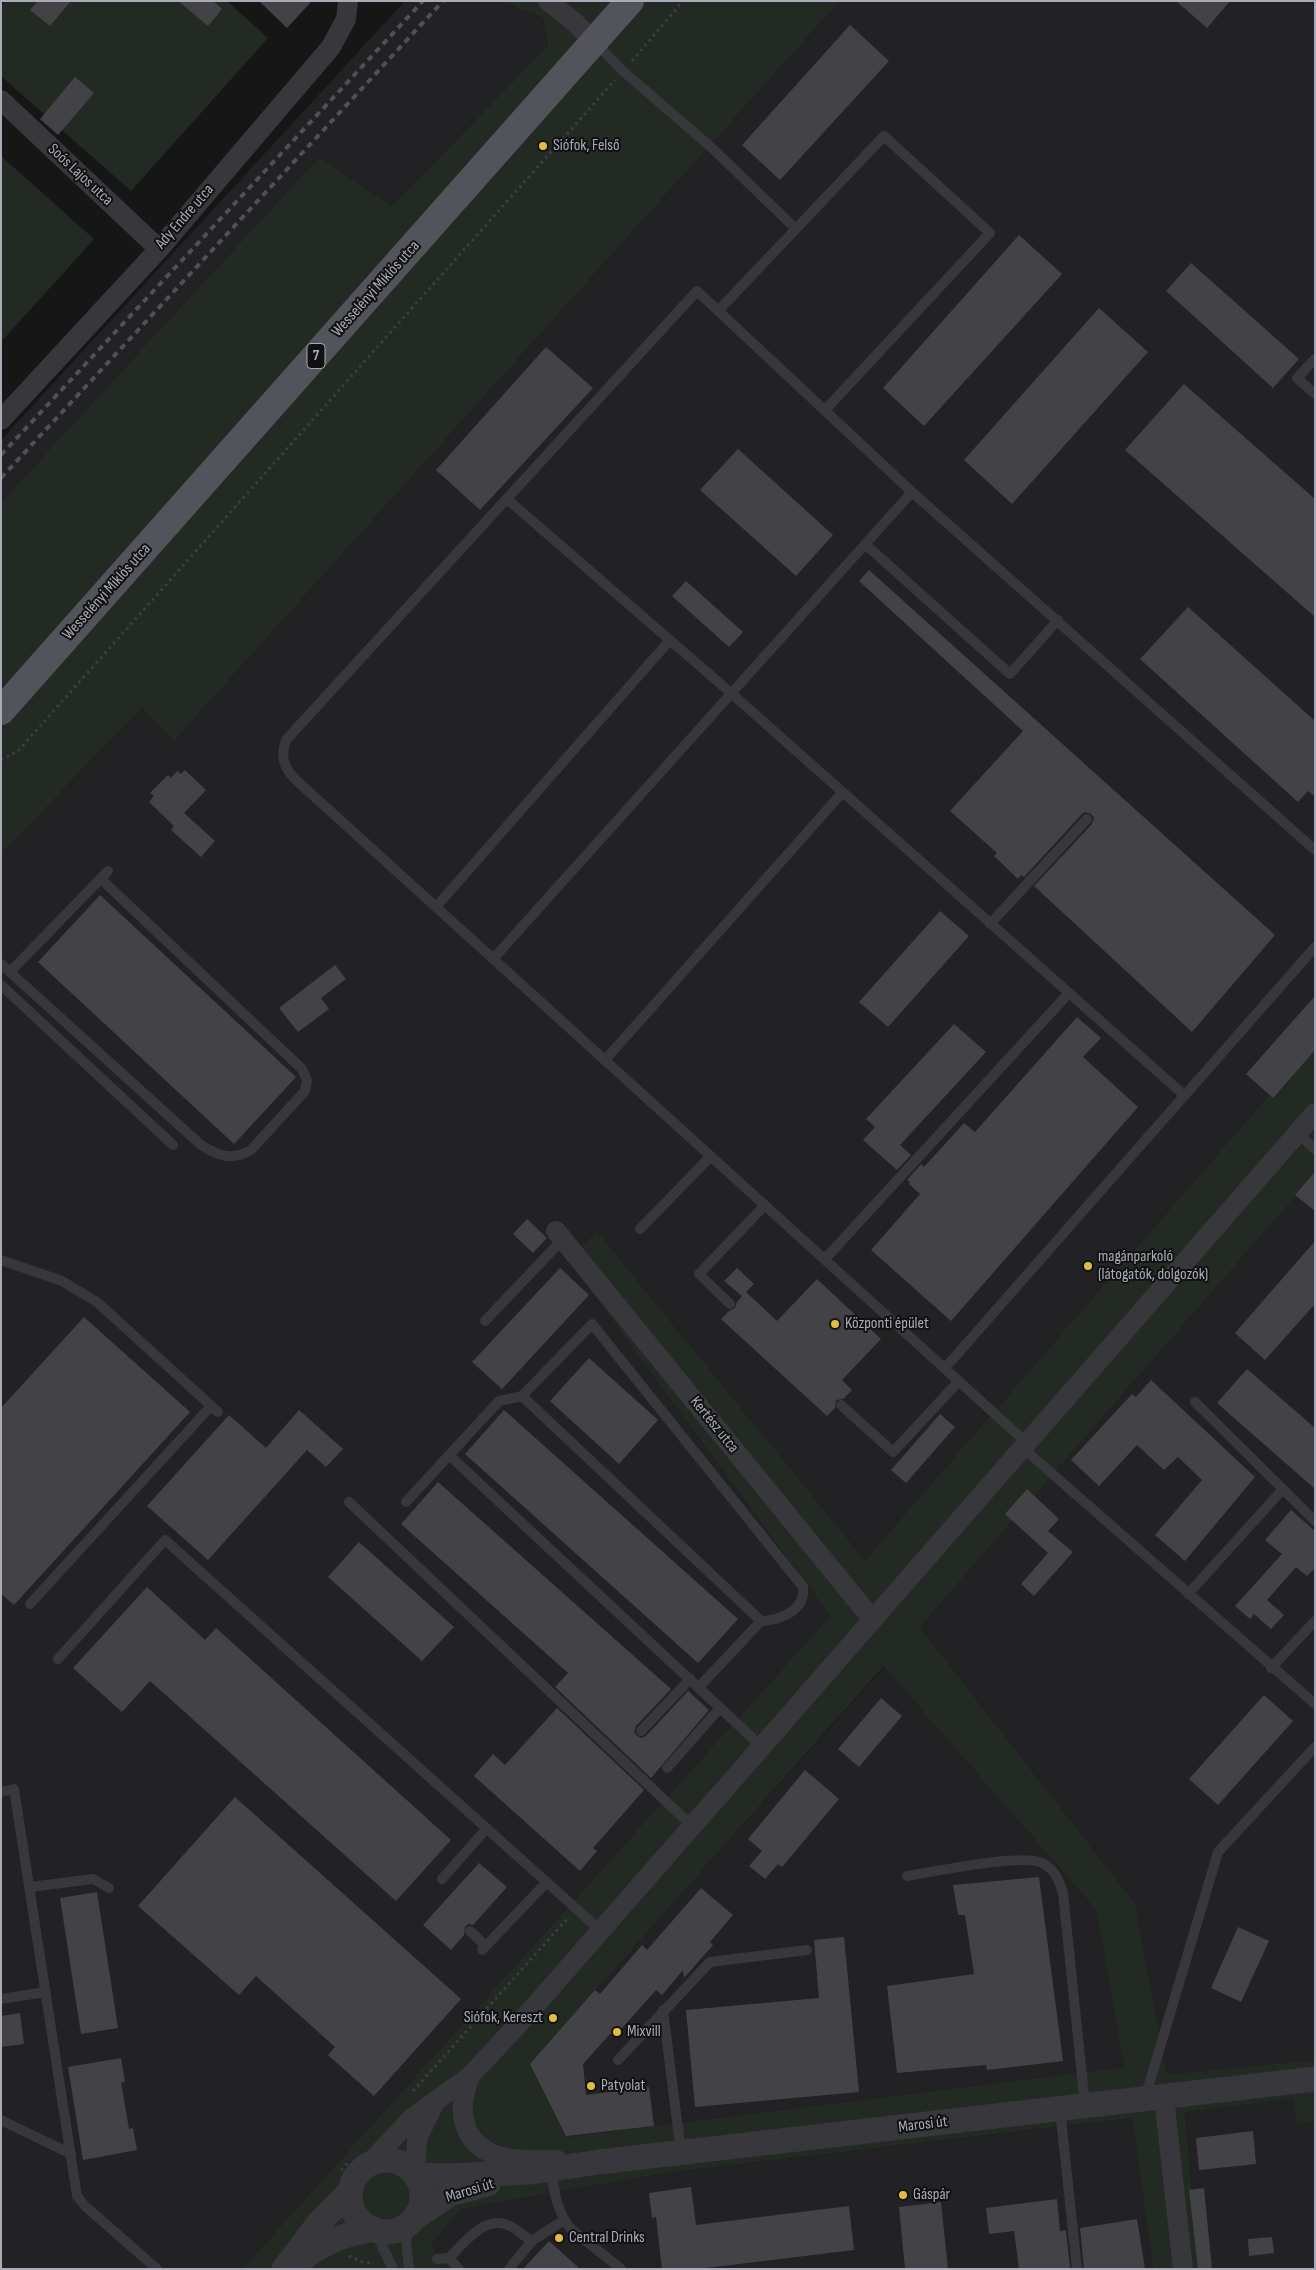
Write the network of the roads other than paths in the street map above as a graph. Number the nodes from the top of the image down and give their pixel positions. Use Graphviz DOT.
graph roads {
  1 [pos="348,1"];
  2 [pos="548,1"];
  3 [pos="630,1"];
  4 [pos="595,42"];
  5 [pos="1,100"];
  6 [pos="796,229"];
  7 [pos="159,249"];
  8 [pos="718,311"];
  9 [pos="1315,359"];
  10 [pos="1315,394"];
  11 [pos="825,410"];
  12 [pos="1,420"];
  13 [pos="912,492"];
  14 [pos="507,499"];
  15 [pos="865,544"];
  16 [pos="1058,620"];
  17 [pos="670,640"];
  18 [pos="731,693"];
  19 [pos="1,711"];
  20 [pos="842,792"];
  21 [pos="1087,819"];
  22 [pos="1315,850"];
  23 [pos="436,907"];
  24 [pos="990,924"];
  25 [pos="1315,947"];
  26 [pos="493,959"];
  27 [pos="1,964"];
  28 [pos="10,972"];
  29 [pos="1,985"];
  30 [pos="1068,994"];
  31 [pos="605,1060"];
  32 [pos="1184,1095"];
  33 [pos="1315,1113"];
  34 [pos="1297,1133"];
  35 [pos="173,1145"];
  36 [pos="1315,1148"];
  37 [pos="711,1156"];
  38 [pos="765,1205"];
  39 [pos="640,1229"];
  40 [pos="560,1235"];
  41 [pos="825,1259"];
  42 [pos="1,1260"];
  43 [pos="730,1304"];
  44 [pos="485,1321"];
  45 [pos="945,1368"];
  46 [pos="959,1381"];
  47 [pos="522,1396"];
  48 [pos="1195,1402"];
  49 [pos="841,1405"];
  50 [pos="1026,1446"];
  51 [pos="449,1455"];
  52 [pos="1283,1490"];
  53 [pos="349,1502"];
  54 [pos="406,1502"];
  55 [pos="1315,1521"];
  56 [pos="1188,1594"];
  57 [pos="30,1604"];
  58 [pos="872,1619"];
  59 [pos="761,1620"];
  60 [pos="1315,1621"];
  61 [pos="58,1659"];
  62 [pos="1271,1668"];
  63 [pos="690,1679"];
  64 [pos="699,1687"];
  65 [pos="1315,1704"];
  66 [pos="720,1708"];
  67 [pos="641,1731"];
  68 [pos="761,1746"];
  69 [pos="1315,1747"];
  70 [pos="667,1768"];
  71 [pos="1,1792"];
  72 [pos="692,1826"];
  73 [pos="487,1828"];
  74 [pos="907,1876"];
  75 [pos="442,1879"];
  76 [pos="547,1882"];
  77 [pos="30,1888"];
  78 [pos="109,1888"];
  79 [pos="600,1930"];
  80 [pos="470,1931"];
  81 [pos="807,1950"];
  82 [pos="46,1992"];
  83 [pos="1,1999"];
  84 [pos="663,2010"];
  85 [pos="618,2060"];
  86 [pos="470,2076"];
  87 [pos="1315,2079"];
  88 [pos="1155,2098"];
  89 [pos="434,2104"];
  90 [pos="1085,2106"];
  91 [pos="1060,2109"];
  92 [pos="1,2120"];
  93 [pos="682,2153"];
  94 [pos="71,2154"];
  95 [pos="360,2162"];
  96 [pos="599,2162"];
  97 [pos="541,2170"];
  98 [pos="415,2174"];
  99 [pos="345,2181"];
  100 [pos="413,2219"];
  101 [pos="564,2220"];
  102 [pos="374,2230"];
  103 [pos="532,2242"];
  104 [pos="449,2258"];
  105 [pos="437,2259"];
  106 [pos="158,2269"];
  107 [pos="285,2269"];
  108 [pos="393,2269"];
  109 [pos="409,2269"];
  110 [pos="459,2269"];
  111 [pos="509,2269"];
  112 [pos="621,2269"];
  113 [pos="1077,2269"];
  114 [pos="1183,2269"];
  1 -- 7 [label="street, Ady Endre utca"];
  2 -- 4 [label="street"];
  3 -- 4 [label="main road, Wesselényi Miklós utca / 7"];
  4 -- 6 [label="lane"];
  4 -- 19 [label="main road, Wesselényi Miklós utca / 7"];
  5 -- 7 [label="street, Soós Lajos utca"];
  6 -- 8 [label="lane"];
  6 -- 11 [label="lane"];
  7 -- 12 [label="street, Ady Endre utca"];
  8 -- 11 [label="lane"];
  8 -- 14 [label="lane"];
  9 -- 10 [label="lane"];
  11 -- 13 [label="lane"];
  13 -- 15 [label="lane"];
  13 -- 16 [label="lane"];
  14 -- 17 [label="lane"];
  14 -- 23 [label="lane"];
  15 -- 16 [label="lane"];
  15 -- 18 [label="lane"];
  16 -- 22 [label="lane"];
  17 -- 18 [label="lane"];
  17 -- 23 [label="lane"];
  18 -- 20 [label="lane"];
  18 -- 26 [label="lane"];
  20 -- 24 [label="lane"];
  20 -- 31 [label="lane"];
  21 -- 24 [label="lane"];
  23 -- 26 [label="lane"];
  24 -- 30 [label="lane"];
  25 -- 32 [label="lane"];
  26 -- 31 [label="lane"];
  27 -- 28 [label="lane"];
  28 -- 28 [label="lane"];
  29 -- 35 [label="lane"];
  30 -- 32 [label="lane"];
  30 -- 41 [label="lane"];
  31 -- 37 [label="lane"];
  32 -- 45 [label="lane"];
  33 -- 34 [label="street"];
  34 -- 36 [label="lane"];
  34 -- 50 [label="street"];
  37 -- 38 [label="lane"];
  37 -- 39 [label="lane"];
  38 -- 41 [label="lane"];
  38 -- 43 [label="lane"];
  40 -- 44 [label="lane"];
  40 -- 58 [label="street, Kertész utca"];
  41 -- 45 [label="lane"];
  42 -- 57 [label="lane"];
  45 -- 46 [label="lane"];
  46 -- 49 [label="lane"];
  46 -- 50 [label="lane"];
  47 -- 51 [label="lane"];
  47 -- 59 [label="lane"];
  47 -- 59 [label="lane"];
  48 -- 52 [label="lane"];
  50 -- 56 [label="lane"];
  50 -- 58 [label="street"];
  51 -- 54 [label="lane"];
  51 -- 63 [label="lane"];
  52 -- 55 [label="lane"];
  52 -- 56 [label="lane"];
  53 -- 72 [label="lane"];
  56 -- 62 [label="lane"];
  58 -- 68 [label="street"];
  59 -- 64 [label="lane"];
  60 -- 62 [label="lane"];
  61 -- 73 [label="lane"];
  62 -- 65 [label="lane"];
  63 -- 64 [label="lane"];
  63 -- 67 [label="lane"];
  64 -- 66 [label="lane"];
  66 -- 68 [label="lane"];
  66 -- 70 [label="lane"];
  68 -- 72 [label="street"];
  69 -- 88 [label="lane"];
  71 -- 77 [label="lane"];
  72 -- 79 [label="street"];
  73 -- 75 [label="lane"];
  73 -- 76 [label="lane"];
  74 -- 90 [label="lane"];
  76 -- 79 [label="lane"];
  76 -- 80 [label="lane"];
  77 -- 78 [label="lane"];
  77 -- 82 [label="lane"];
  79 -- 86 [label="street"];
  81 -- 84 [label="lane"];
  82 -- 83 [label="lane"];
  82 -- 94 [label="lane"];
  84 -- 85 [label="lane"];
  84 -- 93 [label="lane"];
  86 -- 89 [label="street"];
  86 -- 96 [label="street"];
  87 -- 88 [label="street, Marosi út"];
  88 -- 90 [label="street, Marosi út"];
  88 -- 114 [label="street"];
  89 -- 95 [label="street"];
  89 -- 98 [label="street"];
  90 -- 91 [label="street, Marosi út"];
  91 -- 93 [label="street, Marosi út"];
  91 -- 113 [label="lane"];
  92 -- 94 [label="lane"];
  93 -- 96 [label="street, Marosi út"];
  94 -- 106 [label="lane"];
  95 -- 98 [label="street"];
  95 -- 99 [label="street"];
  96 -- 97 [label="street, Marosi út"];
  97 -- 98 [label="street, Marosi út"];
  97 -- 100 [label="street, Marosi út"];
  97 -- 101 [label="lane"];
  98 -- 100 [label="street"];
  99 -- 102 [label="street"];
  99 -- 107 [label="street"];
  100 -- 102 [label="street"];
  100 -- 109 [label="lane"];
  101 -- 103 [label="lane"];
  101 -- 112 [label="lane"];
  102 -- 107 [label="street"];
  102 -- 108 [label="lane"];
  103 -- 104 [label="lane"];
  103 -- 111 [label="lane"];
  104 -- 105 [label="lane"];
  104 -- 110 [label="lane"];
}
